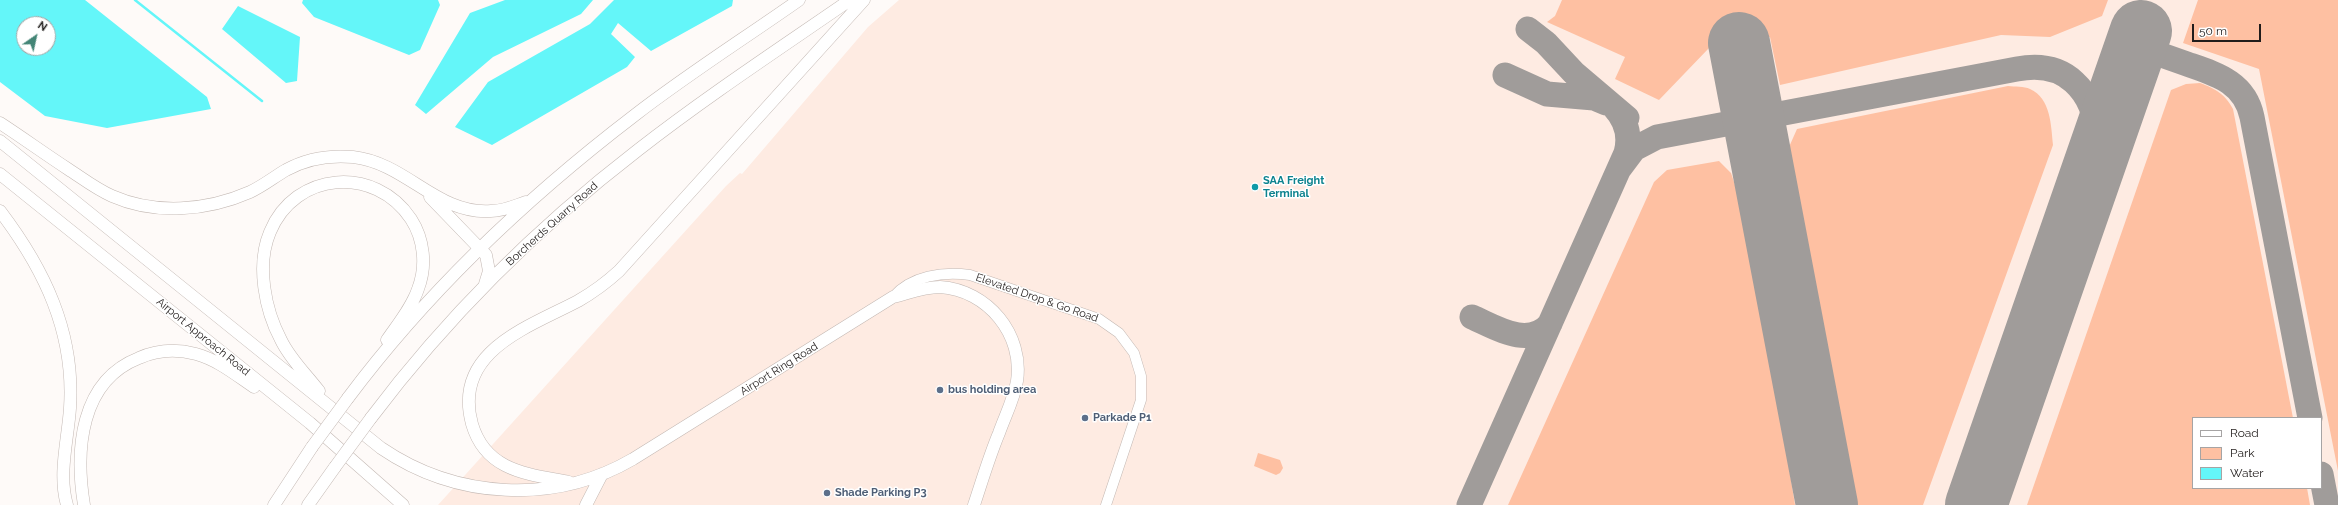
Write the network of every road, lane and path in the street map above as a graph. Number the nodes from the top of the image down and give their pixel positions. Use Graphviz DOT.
graph roads {
  1 [pos="800,0"];
  2 [pos="850,0"];
  3 [pos="864,0"];
  4 [pos="0,123"];
  5 [pos="0,141"];
  6 [pos="0,174"];
  7 [pos="419,186"];
  8 [pos="533,200"];
  9 [pos="0,211"];
  10 [pos="480,248"];
  11 [pos="482,289"];
  12 [pos="893,297"];
  13 [pos="361,380"];
  14 [pos="329,405"];
  15 [pos="310,423"];
  16 [pos="602,474"];
  17 [pos="572,483"];
  18 [pos="1107,501"];
  19 [pos="84,502"];
  20 [pos="67,505"];
  21 [pos="274,505"];
  22 [pos="308,505"];
  23 [pos="403,505"];
  24 [pos="586,505"];
  25 [pos="974,505"];
  1 -- 8 [label="main road"];
  2 -- 11 [label="main road, Borcherds Quarry Road"];
  3 -- 17 [label="main road"];
  4 -- 7 [label="main road"];
  5 -- 14 [label="main road"];
  6 -- 15 [label="main road, Airport Approach Road"];
  7 -- 8 [label="main road"];
  7 -- 10 [label="main road"];
  8 -- 10 [label="main road"];
  9 -- 20 [label="main road"];
  10 -- 11 [label="main road"];
  10 -- 13 [label="main road"];
  11 -- 22 [label="main road, Borcherds Quarry Road, bridge"];
  12 -- 16 [label="main road, Airport Ring Road"];
  12 -- 18 [label="street, Elevated Drop & Go Road"];
  12 -- 25 [label="main road, Airport Ring Road"];
  13 -- 14 [label="main road"];
  13 -- 21 [label="main road, bridge"];
  14 -- 17 [label="main road, Airport Ring Road"];
  15 -- 19 [label="main road"];
  15 -- 23 [label="main road, Airport Approach Road"];
  16 -- 17 [label="main road, Airport Ring Road"];
  16 -- 24 [label="main road"];
}
